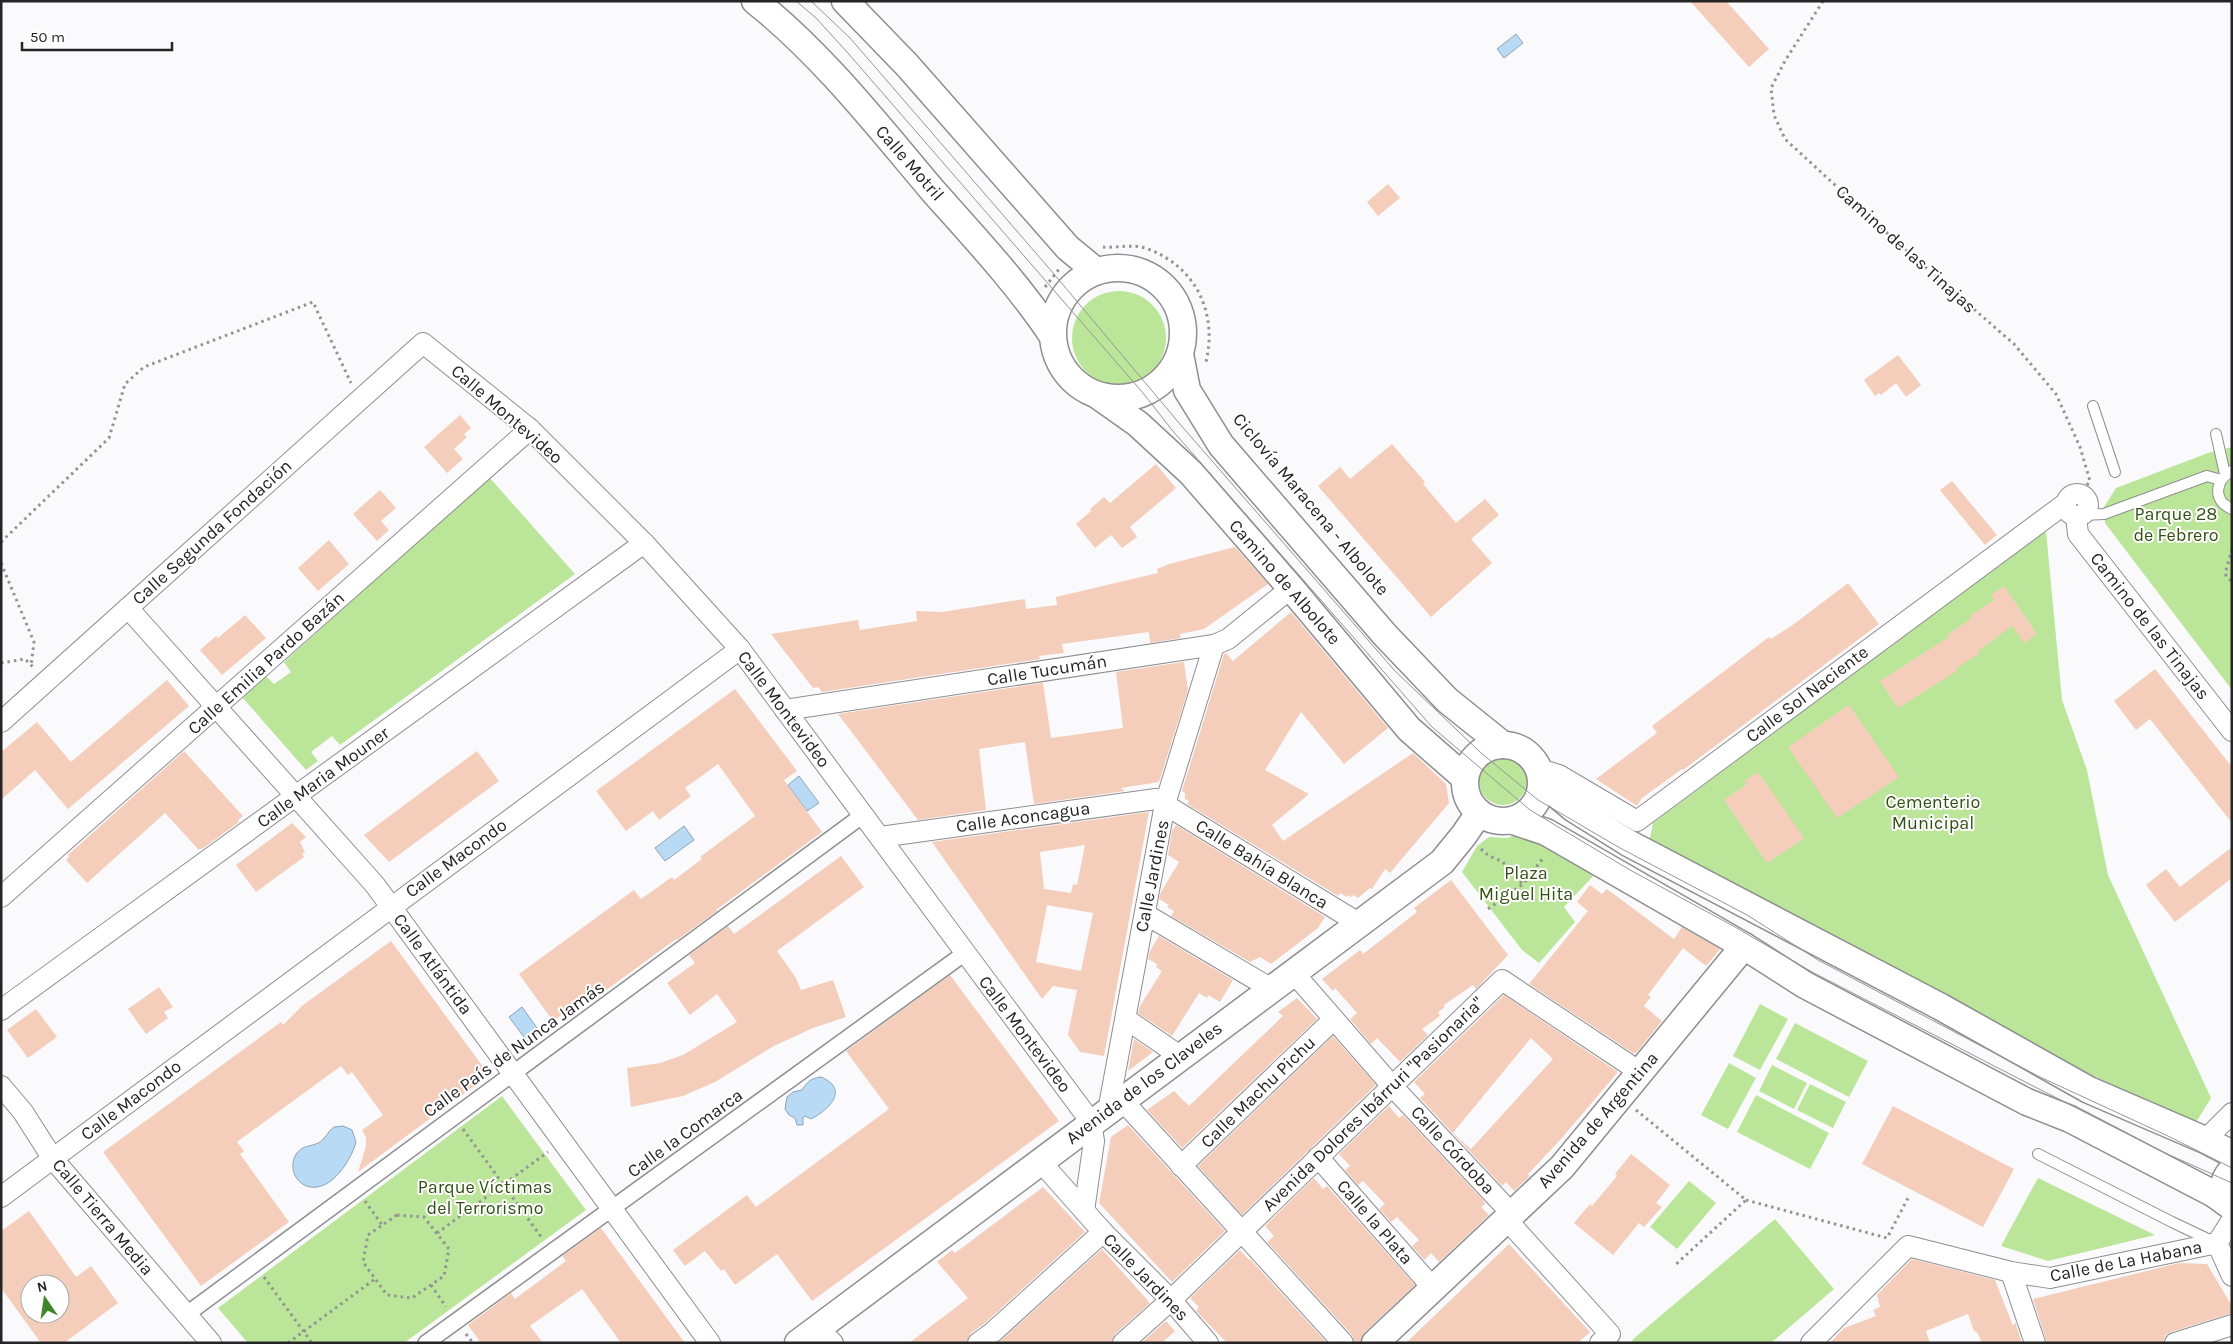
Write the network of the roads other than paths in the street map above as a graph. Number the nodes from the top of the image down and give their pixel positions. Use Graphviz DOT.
graph roads {
  1 [pos="755,1"];
  2 [pos="845,1"];
  3 [pos="1096,271"];
  4 [pos="1052,335"];
  5 [pos="423,343"];
  6 [pos="1180,354"];
  7 [pos="1097,395"];
  8 [pos="2094,406"];
  9 [pos="530,429"];
  10 [pos="2216,434"];
  11 [pos="2115,472"];
  12 [pos="2226,475"];
  13 [pos="2076,507"];
  14 [pos="2232,509"];
  15 [pos="644,543"];
  16 [pos="1291,588"];
  17 [pos="128,608"];
  18 [pos="1214,645"];
  19 [pos="740,649"];
  20 [pos="216,708"];
  21 [pos="785,710"];
  22 [pos="1,722"];
  23 [pos="2232,732"];
  24 [pos="1503,745"];
  25 [pos="1540,773"];
  26 [pos="1465,778"];
  27 [pos="296,796"];
  28 [pos="1165,804"];
  29 [pos="1479,813"];
  30 [pos="863,814"];
  31 [pos="1513,820"];
  32 [pos="880,837"];
  33 [pos="1,897"];
  34 [pos="391,906"];
  35 [pos="1145,914"];
  36 [pos="1360,924"];
  37 [pos="1744,946"];
  38 [pos="965,953"];
  39 [pos="1293,972"];
  40 [pos="1270,988"];
  41 [pos="1,1010"];
  42 [pos="1334,1018"];
  43 [pos="1126,1019"];
  44 [pos="1180,1056"];
  45 [pos="1640,1072"];
  46 [pos="513,1073"];
  47 [pos="1,1086"];
  48 [pos="1392,1086"];
  49 [pos="1107,1111"];
  50 [pos="2232,1112"];
  51 [pos="2205,1140"];
  52 [pos="2038,1154"];
  53 [pos="2232,1154"];
  54 [pos="1318,1157"];
  55 [pos="53,1159"];
  56 [pos="1040,1161"];
  57 [pos="1182,1166"];
  58 [pos="2232,1170"];
  59 [pos="1,1197"];
  60 [pos="612,1208"];
  61 [pos="1084,1210"];
  62 [pos="2230,1210"];
  63 [pos="1510,1217"];
  64 [pos="1242,1231"];
  65 [pos="1103,1232"];
  66 [pos="2217,1243"];
  67 [pos="2011,1272"];
  68 [pos="2232,1276"];
  69 [pos="1432,1287"];
  70 [pos="1171,1300"];
  71 [pos="187,1314"];
  72 [pos="2232,1325"];
  73 [pos="816,1338"];
  74 [pos="1605,1338"];
  75 [pos="211,1343"];
  76 [pos="426,1343"];
  77 [pos="710,1343"];
  78 [pos="978,1343"];
  79 [pos="1123,1343"];
  80 [pos="1208,1343"];
  81 [pos="1344,1343"];
  82 [pos="1374,1343"];
  83 [pos="1810,1343"];
  84 [pos="2035,1343"];
  85 [pos="2175,1343"];
  1 -- 4 [label="street, Calle Motril"];
  2 -- 3 [label="street"];
  3 -- 4 [label="street"];
  3 -- 6 [label="street"];
  4 -- 7 [label="street"];
  5 -- 9 [label="street, Calle Montevideo"];
  5 -- 17 [label="street, Calle Segunda Fondación"];
  6 -- 7 [label="street"];
  6 -- 24 [label="street"];
  7 -- 16 [label="street, Camino de Albolote"];
  8 -- 11 [label="lane"];
  9 -- 15 [label="street, Calle Montevideo"];
  9 -- 20 [label="street, Calle Emilia Pardo Bazán"];
  10 -- 12 [label="lane"];
  12 -- 13 [label="lane"];
  12 -- 14 [label="lane"];
  13 -- 23 [label="street, Camino de las Tinajas"];
  13 -- 25 [label="street, Calle Sol Naciente"];
  15 -- 19 [label="street, Calle Montevideo"];
  15 -- 27 [label="street, Calle Maria Mouner"];
  16 -- 18 [label="street, Calle Tucumán"];
  16 -- 26 [label="street, Camino de Albolote"];
  17 -- 20 [label="street, Calle Atlántida"];
  17 -- 22 [label="street, Calle Segunda Fondación"];
  18 -- 21 [label="street, Calle Tucumán"];
  18 -- 28 [label="street, Calle Jardines"];
  19 -- 21 [label="street, Calle Montevideo"];
  19 -- 34 [label="street, Calle Macondo"];
  20 -- 27 [label="street, Calle Atlántida"];
  20 -- 33 [label="street, Calle Emilia Pardo Bazán"];
  21 -- 30 [label="street, Calle Montevideo"];
  24 -- 25 [label="street"];
  24 -- 26 [label="street"];
  25 -- 31 [label="street"];
  25 -- 51 [label="street"];
  26 -- 29 [label="street"];
  27 -- 34 [label="street, Calle Atlántida"];
  27 -- 41 [label="street, Calle Maria Mouner"];
  28 -- 32 [label="street, Calle Aconcagua"];
  28 -- 35 [label="street, Calle Jardines"];
  28 -- 36 [label="street, Calle Bahía Blanca"];
  29 -- 31 [label="street"];
  29 -- 36 [label="street, Avenida de los Claveles"];
  30 -- 32 [label="street, Calle Montevideo"];
  30 -- 46 [label="street, Calle País de Nunca Jamás"];
  31 -- 37 [label="street"];
  32 -- 38 [label="street, Calle Montevideo"];
  34 -- 46 [label="street, Calle Atlántida"];
  34 -- 55 [label="street, Calle Macondo"];
  35 -- 40 [label="street"];
  35 -- 43 [label="street, Calle Jardines"];
  36 -- 39 [label="street, Avenida de los Claveles"];
  37 -- 45 [label="street, Avenida de Argentina"];
  37 -- 62 [label="street"];
  38 -- 49 [label="street, Calle Montevideo"];
  38 -- 60 [label="street, Calle la Comarca"];
  39 -- 40 [label="street, Avenida de los Claveles"];
  39 -- 42 [label="street, Calle Córdoba"];
  40 -- 44 [label="street, Avenida de los Claveles"];
  42 -- 48 [label="street, Calle Córdoba"];
  42 -- 57 [label="street, Calle Machu Pichu"];
  43 -- 44 [label="street"];
  43 -- 49 [label="street, Calle Jardines"];
  44 -- 49 [label="street, Avenida de los Claveles"];
  45 -- 48 [label="street, Avenida Dolores Ibárruri \"Pasionaria\""];
  45 -- 63 [label="street, Avenida de Argentina"];
  46 -- 60 [label="street, Calle Atlántida"];
  46 -- 71 [label="street, Calle País de Nunca Jamás"];
  47 -- 55 [label="street, Calle Tierra Media"];
  48 -- 54 [label="street, Avenida Dolores Ibárruri \"Pasionaria\""];
  48 -- 63 [label="street, Calle Córdoba"];
  49 -- 56 [label="street, Avenida de los Claveles"];
  49 -- 57 [label="street, Calle Montevideo"];
  49 -- 61 [label="street, Calle Jardines"];
  50 -- 51 [label="street"];
  51 -- 53 [label="street"];
  52 -- 66 [label="lane"];
  54 -- 64 [label="street, Avenida Dolores Ibárruri \"Pasionaria\""];
  54 -- 69 [label="street, Calle la Plata"];
  55 -- 59 [label="street, Calle Macondo"];
  55 -- 71 [label="street, Calle Tierra Media"];
  56 -- 61 [label="street, Calle Jardines"];
  56 -- 73 [label="street, Avenida de los Claveles"];
  57 -- 64 [label="street, Calle Montevideo"];
  58 -- 62 [label="street"];
  60 -- 76 [label="street, Calle la Comarca"];
  60 -- 77 [label="street, Calle Atlántida"];
  61 -- 65 [label="street, Calle Jardines"];
  62 -- 66 [label="street, Calle de La Habana"];
  63 -- 69 [label="street, Avenida de Argentina"];
  63 -- 74 [label="street, Calle Córdoba"];
  64 -- 70 [label="street, Avenida Dolores Ibárruri \"Pasionaria\""];
  64 -- 81 [label="street, Calle Montevideo"];
  65 -- 70 [label="street, Calle Jardines"];
  65 -- 78 [label="street"];
  66 -- 67 [label="street, Calle de La Habana"];
  66 -- 68 [label="street"];
  67 -- 83 [label="street, Calle de La Habana"];
  67 -- 84 [label="street"];
  69 -- 82 [label="street, Avenida de Argentina"];
  70 -- 79 [label="street, Avenida Dolores Ibárruri \"Pasionaria\""];
  70 -- 80 [label="street, Calle Jardines"];
  71 -- 75 [label="street, Calle Tierra Media"];
  72 -- 85 [label="street"];
}
